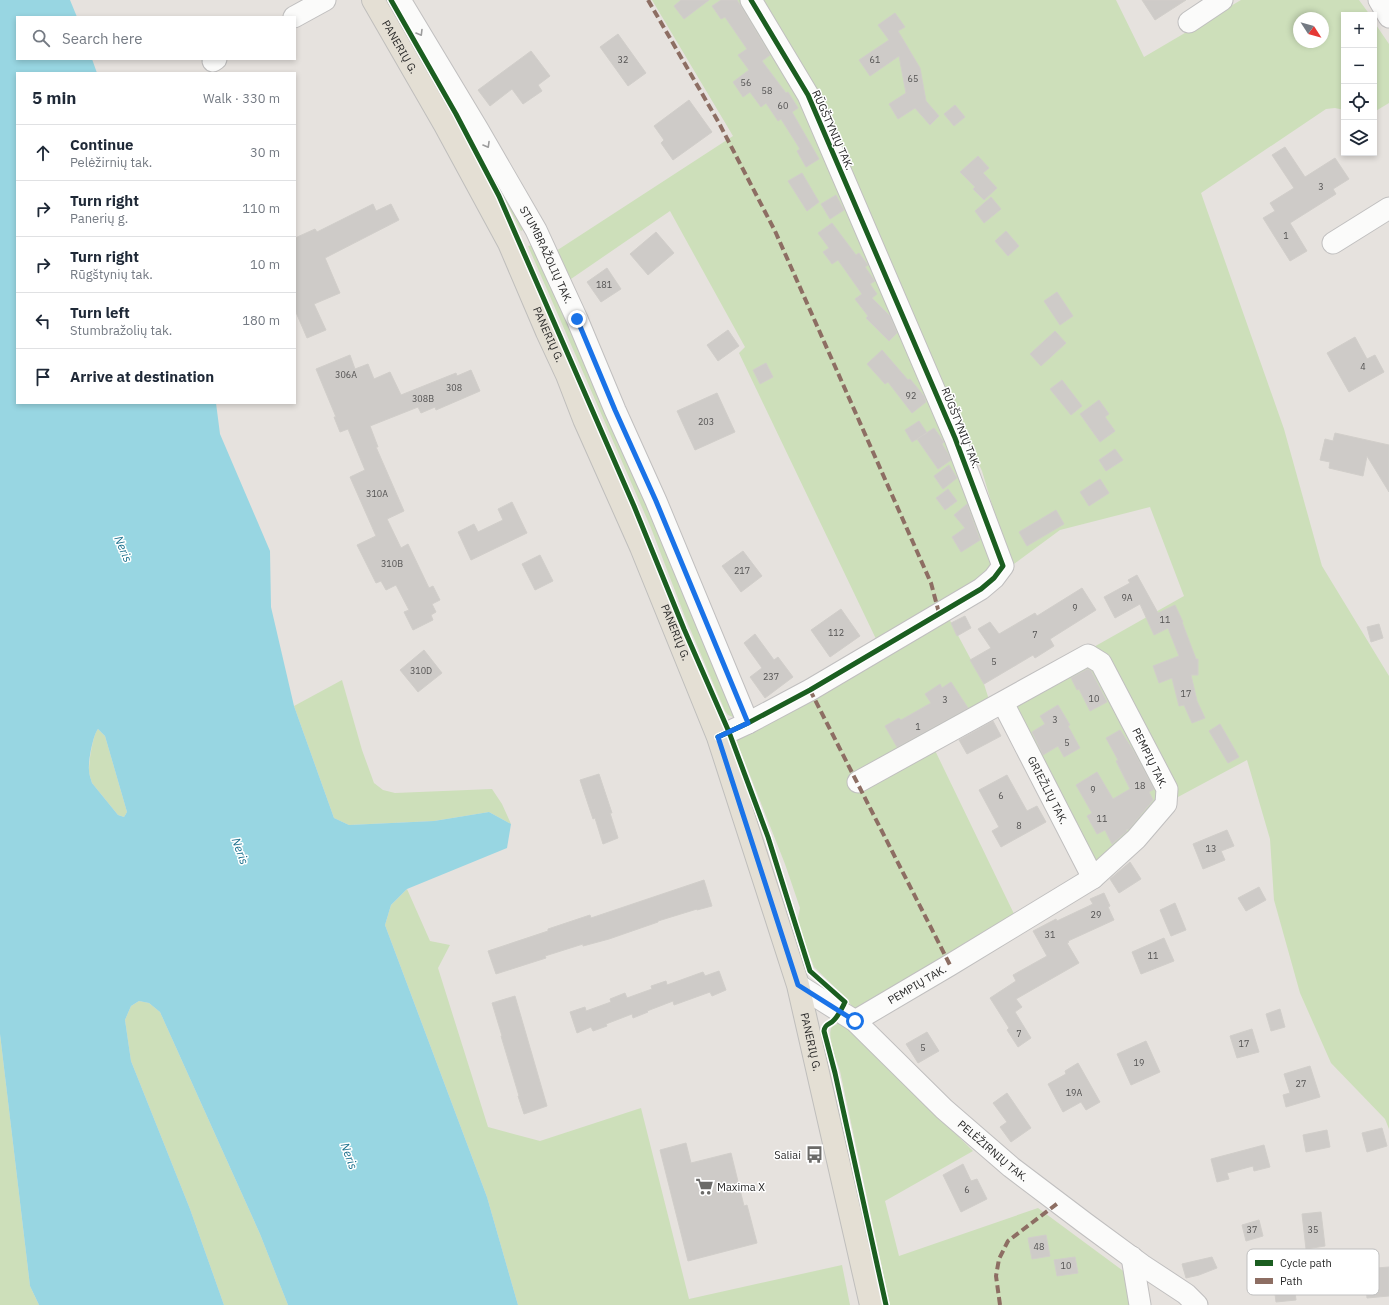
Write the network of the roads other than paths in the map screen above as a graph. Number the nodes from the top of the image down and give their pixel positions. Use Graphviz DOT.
graph roads {
  1 [pos="326,0"];
  2 [pos="373,0"];
  3 [pos="400,0"];
  4 [pos="752,0"];
  5 [pos="1222,0"];
  6 [pos="1379,0"];
  7 [pos="296,16"];
  8 [pos="1389,17"];
  9 [pos="1189,22"];
  10 [pos="1389,208"];
  11 [pos="1333,243"];
  12 [pos="1003,703"];
  13 [pos="748,723"];
  14 [pos="718,737"];
  15 [pos="858,782"];
  16 [pos="1093,878"];
  17 [pos="798,985"];
  18 [pos="855,1021"];
  19 [pos="1132,1257"];
  20 [pos="871,1305"];
  21 [pos="1140,1305"];
  22 [pos="1197,1305"];
  1 -- 7 [label="street"];
  2 -- 14 [label="main road, PANERIŲ G."];
  3 -- 13 [label="street, STUMBRAŽOLIŲ TAK., one-way"];
  4 -- 13 [label="street, RŪGŠTYNIŲ TAK."];
  5 -- 9 [label="street"];
  6 -- 8 [label="street"];
  10 -- 11 [label="street"];
  12 -- 15 [label="street, PEMPIŲ TAK."];
  12 -- 16 [label="street, GRIEŽLIŲ TAK."];
  12 -- 16 [label="street, PEMPIŲ TAK."];
  13 -- 14 [label="street, RŪGŠTYNIŲ TAK."];
  14 -- 17 [label="main road, PANERIŲ G."];
  16 -- 18 [label="street, PEMPIŲ TAK."];
  17 -- 18 [label="street, PELĖŽIRNIŲ TAK."];
  17 -- 20 [label="main road, PANERIŲ G."];
  18 -- 19 [label="street, PELĖŽIRNIŲ TAK."];
  19 -- 21 [label="street"];
  19 -- 22 [label="street, PELĖŽIRNIŲ TAK."];
}
